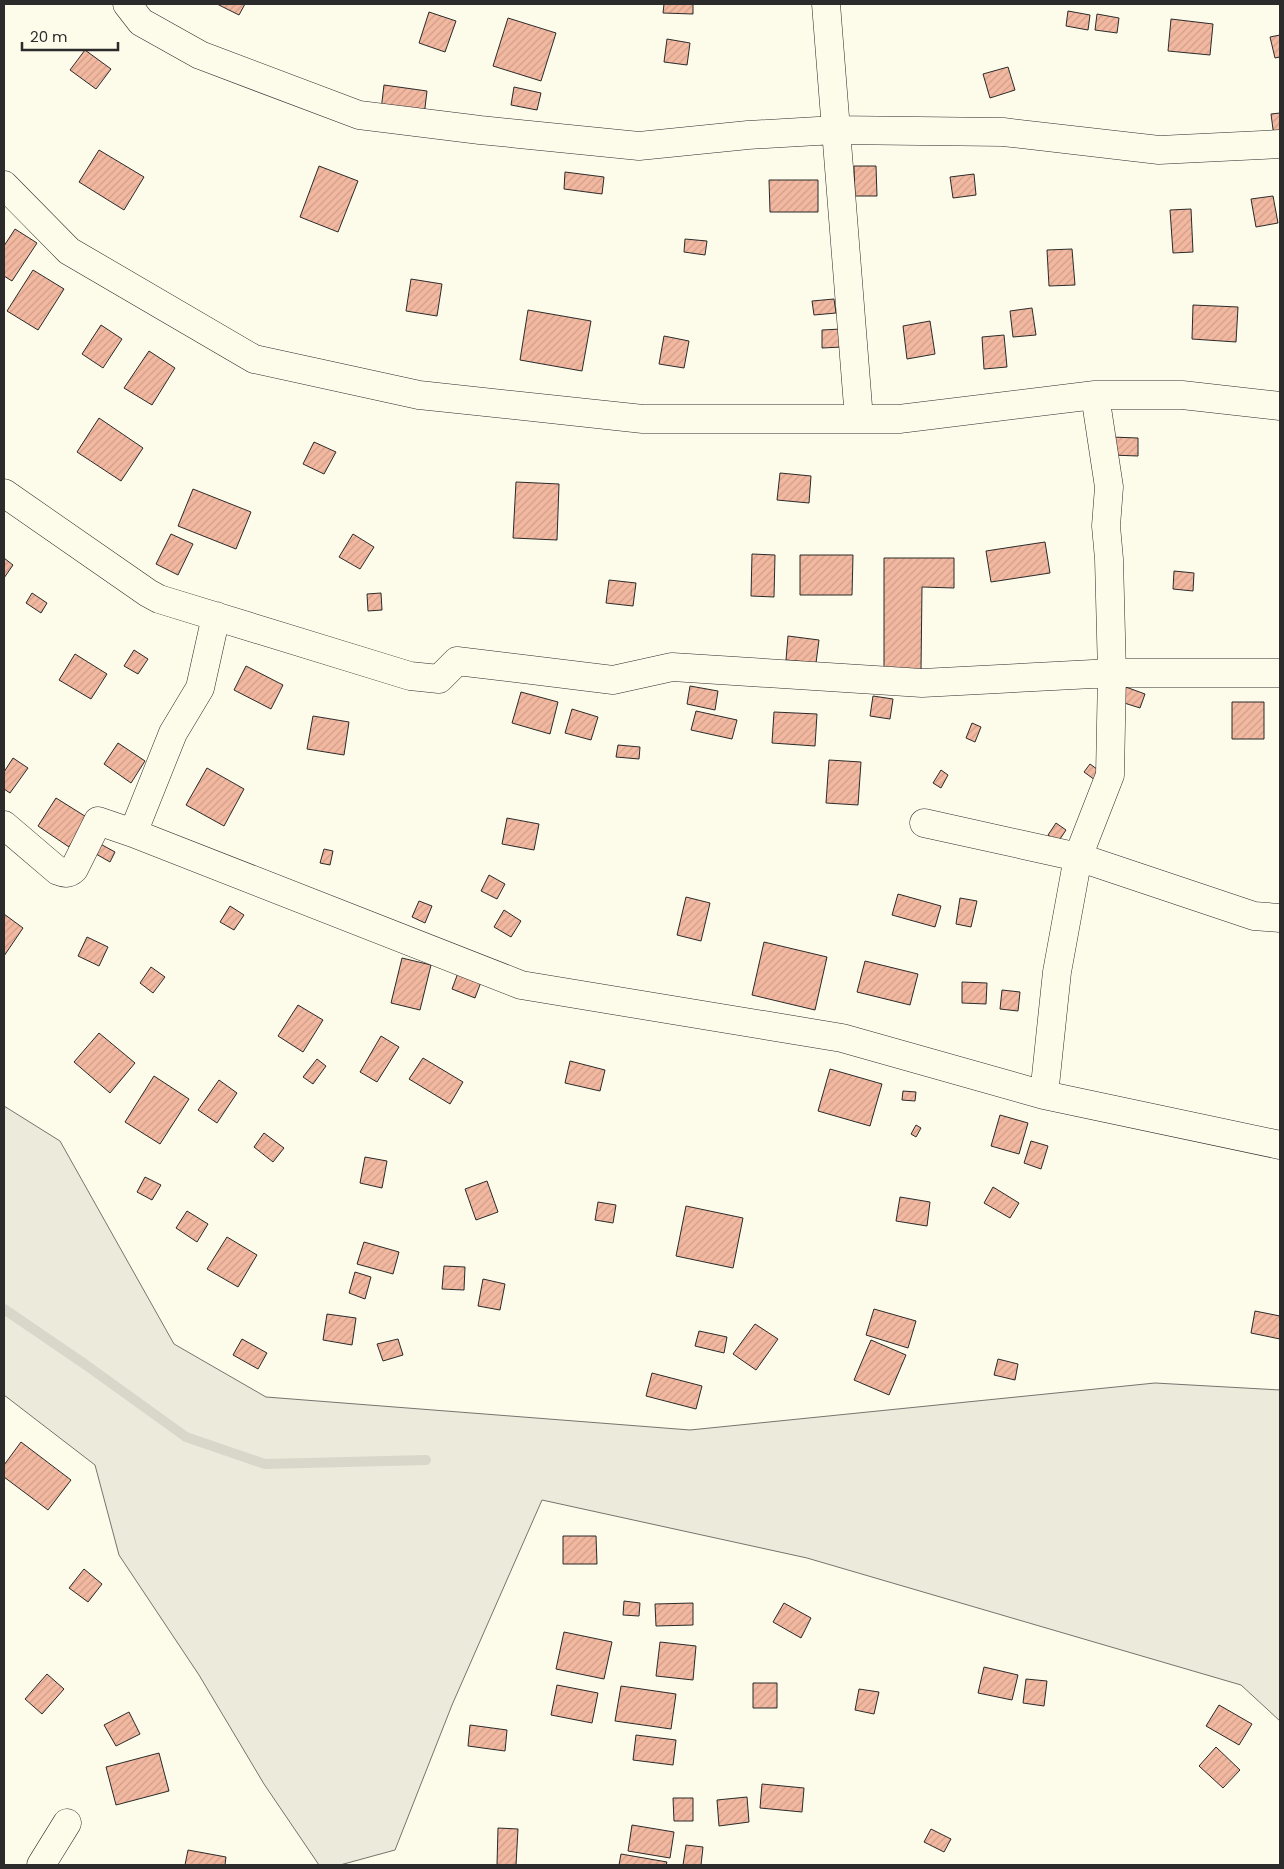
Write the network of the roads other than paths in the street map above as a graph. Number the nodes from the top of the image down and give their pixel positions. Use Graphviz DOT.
graph roads {
  1 [pos="127,4"];
  2 [pos="826,4"];
  3 [pos="835,130"];
  4 [pos="1280,144"];
  5 [pos="4,185"];
  6 [pos="1095,395"];
  7 [pos="1280,406"];
  8 [pos="859,418"];
  9 [pos="4,493"];
  10 [pos="216,616"];
  11 [pos="1112,673"];
  12 [pos="1280,673"];
  13 [pos="924,823"];
  14 [pos="4,825"];
  15 [pos="133,833"];
  16 [pos="1078,857"];
  17 [pos="1280,918"];
  18 [pos="1044,1095"];
  19 [pos="1280,1145"];
  20 [pos="67,1824"];
  21 [pos="41,1865"];
  1 -- 3 [label="street"];
  2 -- 3 [label="street"];
  3 -- 4 [label="street"];
  3 -- 8 [label="street"];
  5 -- 8 [label="street"];
  6 -- 7 [label="street"];
  6 -- 8 [label="street"];
  6 -- 11 [label="street"];
  9 -- 10 [label="street"];
  10 -- 11 [label="street"];
  10 -- 15 [label="street"];
  11 -- 12 [label="street"];
  11 -- 16 [label="street"];
  13 -- 16 [label="street"];
  14 -- 15 [label="street"];
  15 -- 18 [label="street"];
  16 -- 17 [label="street"];
  16 -- 18 [label="street"];
  18 -- 19 [label="street"];
  20 -- 21 [label="street"];
}
